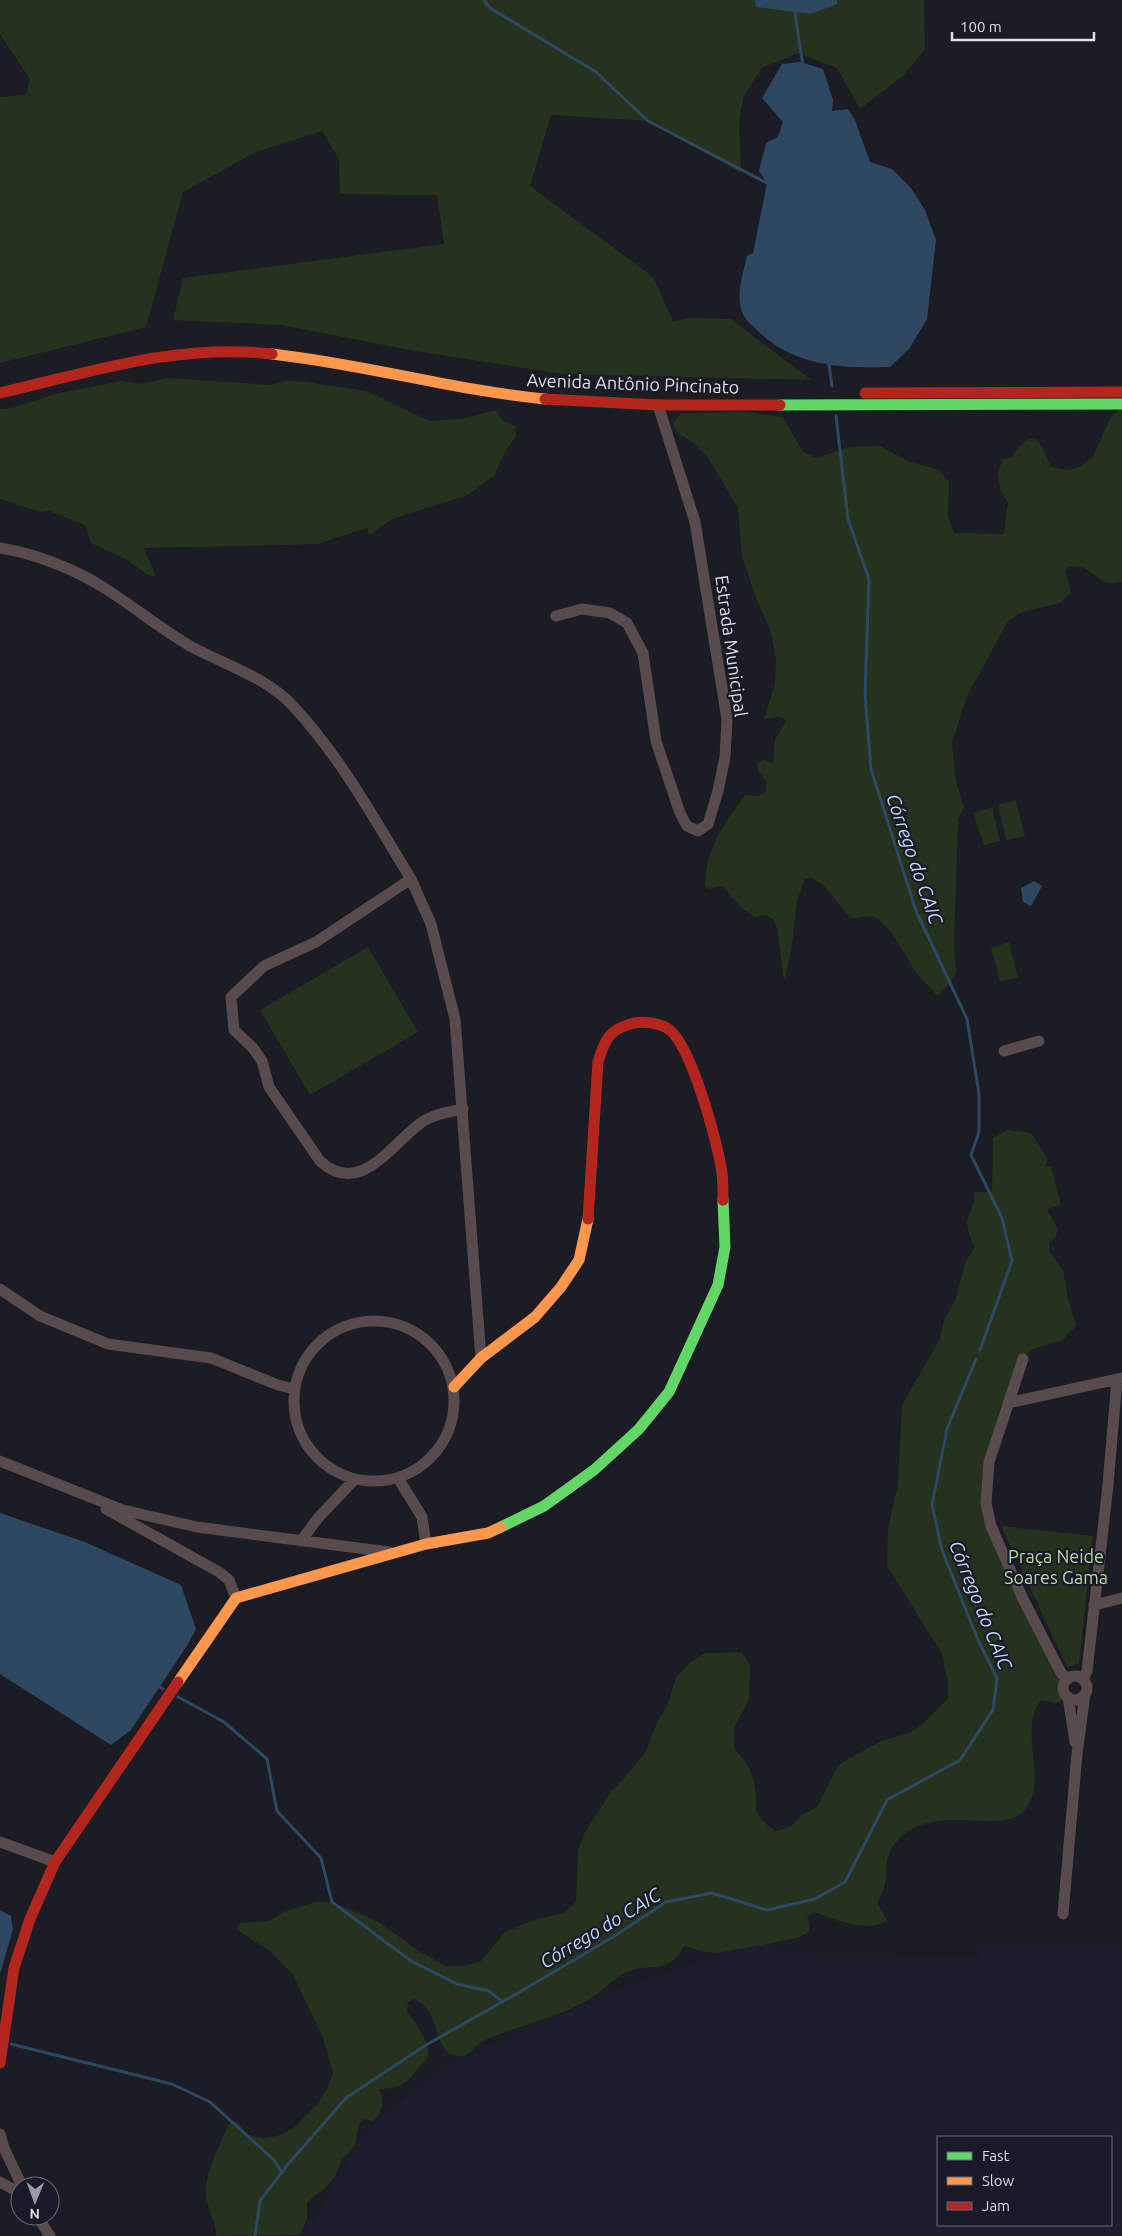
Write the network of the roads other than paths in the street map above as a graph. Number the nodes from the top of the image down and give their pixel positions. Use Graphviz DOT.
graph roads {
  1 [pos="196,341"];
  2 [pos="91,358"];
  3 [pos="0,382"];
  4 [pos="529,385"];
  5 [pos="549,387"];
  6 [pos="642,392"];
  7 [pos="1122,392"];
  8 [pos="0,393"];
  9 [pos="856,393"];
  10 [pos="658,404"];
  11 [pos="1122,404"];
  12 [pos="0,548"];
  13 [pos="556,616"];
  14 [pos="411,879"];
  15 [pos="1041,1040"];
  16 [pos="1004,1051"];
  17 [pos="463,1109"];
  18 [pos="0,1289"];
  19 [pos="481,1358"];
  20 [pos="1023,1359"];
  21 [pos="1120,1378"];
  22 [pos="454,1387"];
  23 [pos="294,1389"];
  24 [pos="1008,1403"];
  25 [pos="0,1461"];
  26 [pos="398,1478"];
  27 [pos="355,1479"];
  28 [pos="76,1493"];
  29 [pos="301,1541"];
  30 [pos="426,1544"];
  31 [pos="394,1553"];
  32 [pos="236,1598"];
  33 [pos="1122,1598"];
  34 [pos="1094,1605"];
  35 [pos="1068,1679"];
  36 [pos="1083,1679"];
  37 [pos="1085,1694"];
  38 [pos="1068,1697"];
  39 [pos="1077,1754"];
  40 [pos="0,1842"];
  41 [pos="55,1862"];
  42 [pos="1063,1914"];
  43 [pos="0,2063"];
  44 [pos="0,2134"];
  45 [pos="17,2176"];
  1 -- 4 [label="main road, Avenida Antônio Pincinato"];
  2 -- 3 [label="main road"];
  5 -- 6 [label="main road, Avenida Antônio Pincinato"];
  7 -- 9 [label="main road"];
  8 -- 10 [label="main road, Avenida Antônio Pincinato"];
  10 -- 11 [label="main road, Avenida Antônio Pincinato"];
  10 -- 13 [label="street, Estrada Municipal"];
  12 -- 14 [label="street"];
  14 -- 17 [label="street"];
  14 -- 17 [label="street"];
  15 -- 16 [label="street"];
  17 -- 19 [label="street"];
  18 -- 23 [label="street"];
  19 -- 22 [label="main road"];
  19 -- 30 [label="main road"];
  20 -- 24 [label="street"];
  21 -- 24 [label="street"];
  21 -- 34 [label="street"];
  22 -- 23 [label="street"];
  22 -- 26 [label="street"];
  23 -- 27 [label="street"];
  24 -- 35 [label="street"];
  25 -- 28 [label="street"];
  26 -- 27 [label="street"];
  26 -- 30 [label="street"];
  27 -- 29 [label="street"];
  28 -- 29 [label="street"];
  28 -- 32 [label="street"];
  29 -- 31 [label="street"];
  30 -- 31 [label="main road"];
  31 -- 32 [label="main road"];
  32 -- 41 [label="main road"];
  33 -- 34 [label="street"];
  34 -- 36 [label="street"];
  35 -- 36 [label="street"];
  35 -- 38 [label="street"];
  36 -- 37 [label="street"];
  37 -- 38 [label="street"];
  37 -- 39 [label="street"];
  38 -- 39 [label="street"];
  39 -- 42 [label="street"];
  40 -- 41 [label="street"];
  41 -- 43 [label="main road"];
  44 -- 45 [label="street"];
}
